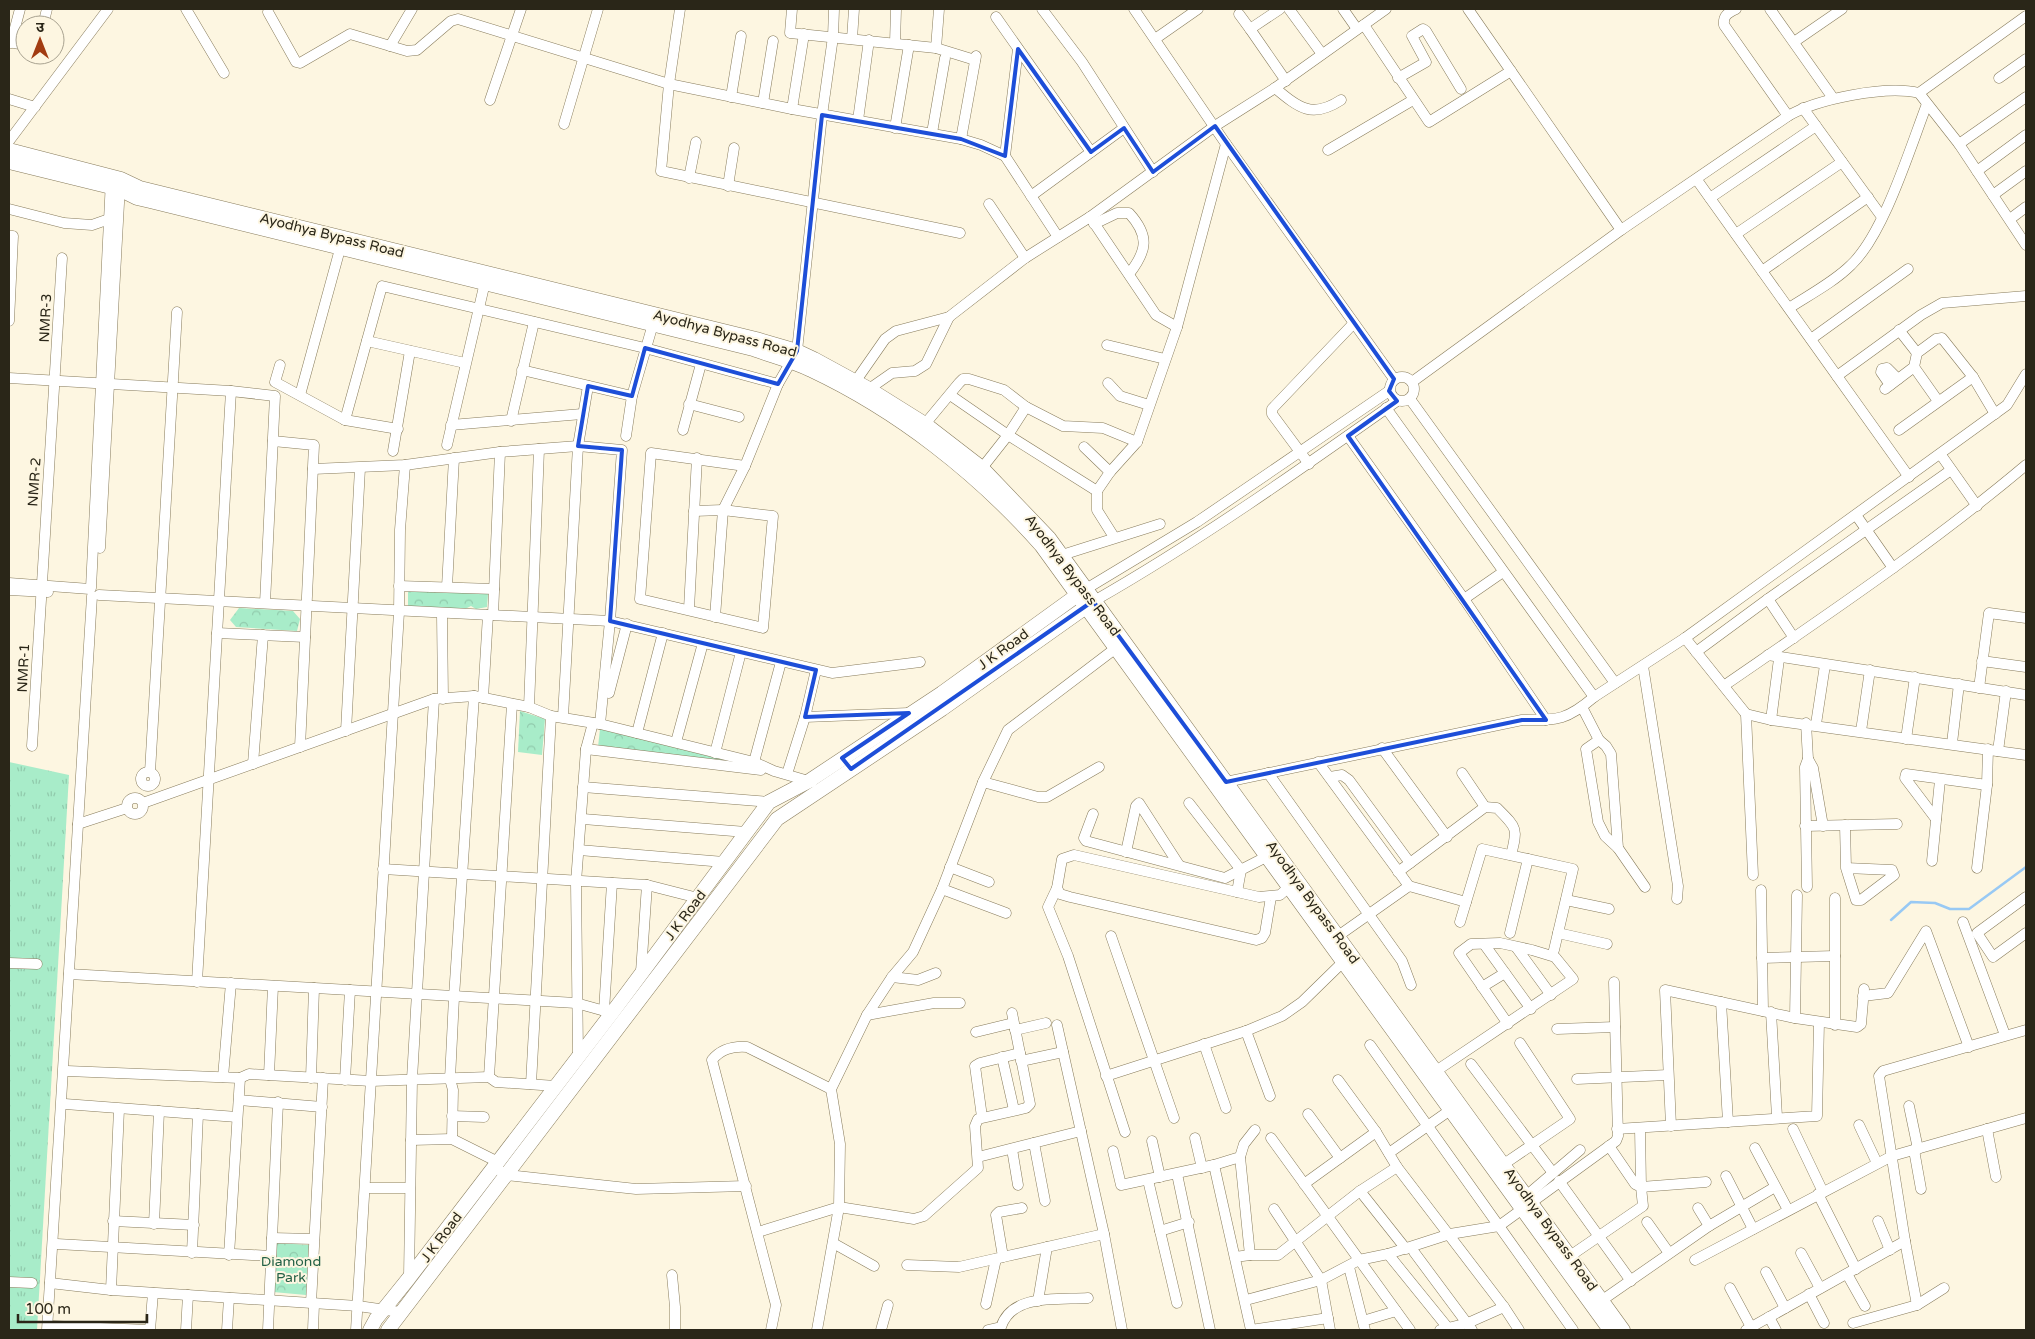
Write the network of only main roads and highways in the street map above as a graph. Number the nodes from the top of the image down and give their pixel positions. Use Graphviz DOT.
graph roads {
  1 [pos="9,150"];
  2 [pos="9,162"];
  3 [pos="116,183"];
  4 [pos="486,279"];
  5 [pos="795,357"];
  6 [pos="1081,592"];
  7 [pos="1089,604"];
  8 [pos="847,763"];
  9 [pos="1220,784"];
  10 [pos="609,1019"];
  11 [pos="1455,1107"];
  12 [pos="1526,1202"];
  13 [pos="372,1330"];
  14 [pos="388,1330"];
  15 [pos="1610,1330"];
  16 [pos="1623,1330"];
  1 -- 3 [label="main road, Ayodhya Bypass Road"];
  2 -- 3 [label="main road, Ayodhya Bypass Road"];
  3 -- 4 [label="main road, Ayodhya Bypass Road"];
  3 -- 4 [label="main road, Ayodhya Bypass Road"];
  4 -- 5 [label="main road, Ayodhya Bypass Road"];
  4 -- 5 [label="main road, Ayodhya Bypass Road"];
  5 -- 6 [label="main road, Ayodhya Bypass Road"];
  5 -- 6 [label="main road, Ayodhya Bypass Road"];
  6 -- 7 [label="main road, Ayodhya Bypass Road"];
  6 -- 8 [label="main road, J K Road"];
  7 -- 8 [label="main road, J K Road"];
  7 -- 9 [label="main road, Ayodhya Bypass Road"];
  7 -- 9 [label="main road, Ayodhya Bypass Road"];
  8 -- 10 [label="main road, J K Road"];
  8 -- 10 [label="main road, J K Road"];
  9 -- 11 [label="main road, Ayodhya Bypass Road"];
  9 -- 11 [label="main road, Ayodhya Bypass Road"];
  10 -- 13 [label="main road, J K Road"];
  10 -- 14 [label="main road, J K Road"];
  11 -- 12 [label="main road, Ayodhya Bypass Road"];
  11 -- 12 [label="main road, Ayodhya Bypass Road"];
  12 -- 15 [label="main road, Ayodhya Bypass Road"];
  12 -- 16 [label="main road, Ayodhya Bypass Road"];
}
